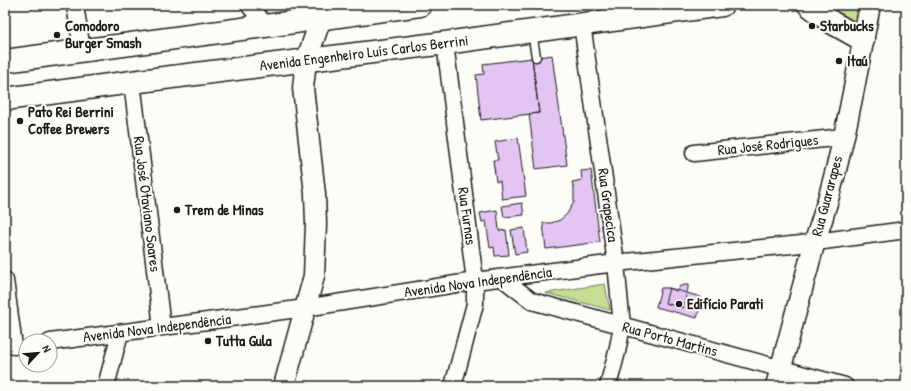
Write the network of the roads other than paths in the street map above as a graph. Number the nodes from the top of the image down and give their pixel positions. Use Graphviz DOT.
graph roads {
  1 [pos="74,5"];
  2 [pos="249,5"];
  3 [pos="420,5"];
  4 [pos="722,5"];
  5 [pos="810,5"];
  6 [pos="870,5"];
  7 [pos="323,12"];
  8 [pos="582,24"];
  9 [pos="266,26"];
  10 [pos="532,31"];
  11 [pos="863,40"];
  12 [pos="445,43"];
  13 [pos="82,50"];
  14 [pos="536,57"];
  15 [pos="5,61"];
  16 [pos="306,61"];
  17 [pos="132,82"];
  18 [pos="5,99"];
  19 [pos="843,137"];
  20 [pos="694,154"];
  21 [pos="906,230"];
  22 [pos="815,241"];
  23 [pos="616,263"];
  24 [pos="502,278"];
  25 [pos="5,280"];
  26 [pos="476,281"];
  27 [pos="305,308"];
  28 [pos="622,326"];
  29 [pos="162,327"];
  30 [pos="120,333"];
  31 [pos="58,341"];
  32 [pos="15,346"];
  33 [pos="778,377"];
  34 [pos="106,386"];
  35 [pos="284,386"];
  36 [pos="453,386"];
  37 [pos="608,386"];
  38 [pos="845,386"];
  1 -- 13 [label="street"];
  2 -- 9 [label="street"];
  3 -- 7 [label="main road"];
  4 -- 8 [label="main road, Avenida Engenheiro Luís Carlos Berrini"];
  5 -- 11 [label="main road"];
  6 -- 11 [label="street, Rua Guararapes"];
  7 -- 9 [label="main road"];
  7 -- 16 [label="street"];
  8 -- 10 [label="main road, Avenida Engenheiro Luís Carlos Berrini"];
  8 -- 23 [label="street, Rua Grapecica"];
  9 -- 13 [label="main road"];
  10 -- 12 [label="main road, Avenida Engenheiro Luís Carlos Berrini"];
  10 -- 14 [label="lane"];
  11 -- 19 [label="street, Rua Guararapes"];
  12 -- 16 [label="main road, Avenida Engenheiro Luís Carlos Berrini"];
  12 -- 26 [label="street, Rua Furnas"];
  13 -- 15 [label="main road"];
  16 -- 17 [label="main road, Avenida Engenheiro Luís Carlos Berrini"];
  16 -- 27 [label="street"];
  17 -- 18 [label="main road, Avenida Engenheiro Luís Carlos Berrini"];
  17 -- 29 [label="street, Rua José Otaviano Soares"];
  19 -- 20 [label="street, Rua José Rodrigues"];
  19 -- 22 [label="street, Rua Guararapes"];
  21 -- 22 [label="street, Avenida Nova Independência"];
  22 -- 23 [label="street, Avenida Nova Independência"];
  22 -- 33 [label="street, Rua Guararapes"];
  23 -- 24 [label="street, Avenida Nova Independência"];
  23 -- 28 [label="street, Rua Grapecica"];
  24 -- 26 [label="street, Avenida Nova Independência"];
  24 -- 28 [label="street, Rua Porto Martins"];
  25 -- 32 [label="street"];
  26 -- 27 [label="street, Avenida Nova Independência"];
  26 -- 36 [label="street, Rua Furnas"];
  27 -- 29 [label="street, Avenida Nova Independência"];
  27 -- 35 [label="street"];
  28 -- 33 [label="street, Rua Porto Martins"];
  28 -- 37 [label="street, Rua Grapecica"];
  29 -- 30 [label="street, Avenida Nova Independência"];
  30 -- 31 [label="street, Avenida Nova Independência"];
  30 -- 34 [label="street"];
  33 -- 38 [label="street, Rua Porto Martins"];
}
